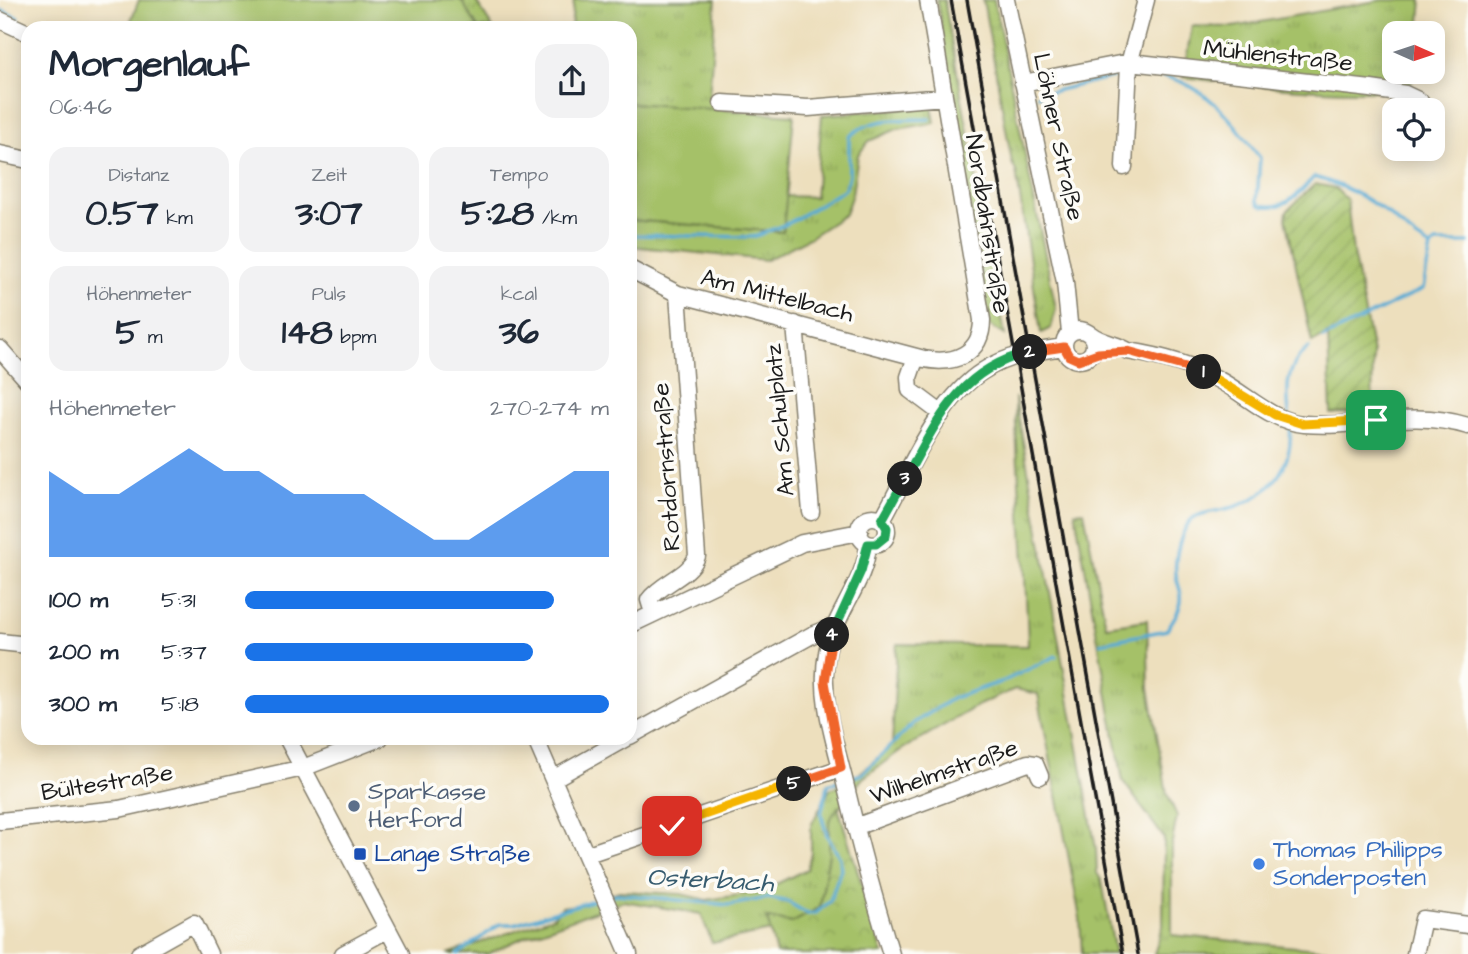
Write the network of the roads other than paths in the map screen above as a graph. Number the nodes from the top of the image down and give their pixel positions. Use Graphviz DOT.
graph roads {
  1 [pos="928,0"];
  2 [pos="1006,0"];
  3 [pos="1146,0"];
  4 [pos="0,20"];
  5 [pos="21,30"];
  6 [pos="1130,68"];
  7 [pos="1023,83"];
  8 [pos="944,97"];
  9 [pos="1414,98"];
  10 [pos="722,103"];
  11 [pos="0,154"];
  12 [pos="21,158"];
  13 [pos="1124,167"];
  14 [pos="637,273"];
  15 [pos="678,295"];
  16 [pos="795,324"];
  17 [pos="1077,336"];
  18 [pos="0,349"];
  19 [pos="1128,351"];
  20 [pos="916,357"];
  21 [pos="1088,357"];
  22 [pos="21,373"];
  23 [pos="942,414"];
  24 [pos="1468,426"];
  25 [pos="811,512"];
  26 [pos="864,538"];
  27 [pos="653,613"];
  28 [pos="637,621"];
  29 [pos="835,626"];
  30 [pos="0,642"];
  31 [pos="21,644"];
  32 [pos="637,732"];
  33 [pos="291,745"];
  34 [pos="362,745"];
  35 [pos="539,745"];
  36 [pos="614,745"];
  37 [pos="303,768"];
  38 [pos="842,773"];
  39 [pos="1040,776"];
  40 [pos="553,779"];
  41 [pos="853,820"];
  42 [pos="0,821"];
  43 [pos="588,854"];
  44 [pos="1468,925"];
  45 [pos="387,930"];
  46 [pos="156,950"];
  47 [pos="139,954"];
  48 [pos="209,954"];
  49 [pos="343,954"];
  50 [pos="401,954"];
  51 [pos="629,954"];
  52 [pos="891,954"];
  53 [pos="1415,954"];
  1 -- 8 [label="street, Nordbahnstraße"];
  2 -- 7 [label="street, Löhner Straße"];
  3 -- 6 [label="street"];
  4 -- 5 [label="street"];
  6 -- 7 [label="street, Mühlenstraße"];
  6 -- 9 [label="street, Mühlenstraße"];
  6 -- 13 [label="street"];
  7 -- 17 [label="street, Löhner Straße"];
  8 -- 10 [label="street"];
  8 -- 20 [label="street, Nordbahnstraße"];
  11 -- 12 [label="street"];
  14 -- 15 [label="street, Am Mittelbach"];
  15 -- 16 [label="street, Am Mittelbach"];
  15 -- 27 [label="street, Rotdornstraße"];
  16 -- 20 [label="street, Am Mittelbach"];
  16 -- 25 [label="street, Am Schulplatz"];
  17 -- 19 [label="street"];
  17 -- 21 [label="street"];
  17 -- 21 [label="street"];
  17 -- 23 [label="street"];
  18 -- 22 [label="street"];
  19 -- 21 [label="street"];
  19 -- 24 [label="street"];
  20 -- 23 [label="street"];
  23 -- 26 [label="street"];
  26 -- 27 [label="street"];
  26 -- 29 [label="street"];
  27 -- 28 [label="street"];
  29 -- 32 [label="street"];
  29 -- 38 [label="street"];
  30 -- 31 [label="street"];
  33 -- 37 [label="street"];
  34 -- 37 [label="street"];
  35 -- 40 [label="street"];
  36 -- 40 [label="street"];
  37 -- 42 [label="street, Bültestraße"];
  37 -- 45 [label="street"];
  38 -- 41 [label="street, Wilhelmstraße"];
  38 -- 43 [label="street"];
  39 -- 41 [label="street, Wilhelmstraße"];
  40 -- 43 [label="street"];
  41 -- 52 [label="street, Wilhelmstraße"];
  43 -- 51 [label="street"];
  44 -- 53 [label="street"];
  45 -- 49 [label="street"];
  45 -- 50 [label="street"];
  46 -- 47 [label="street"];
  46 -- 48 [label="street"];
}
